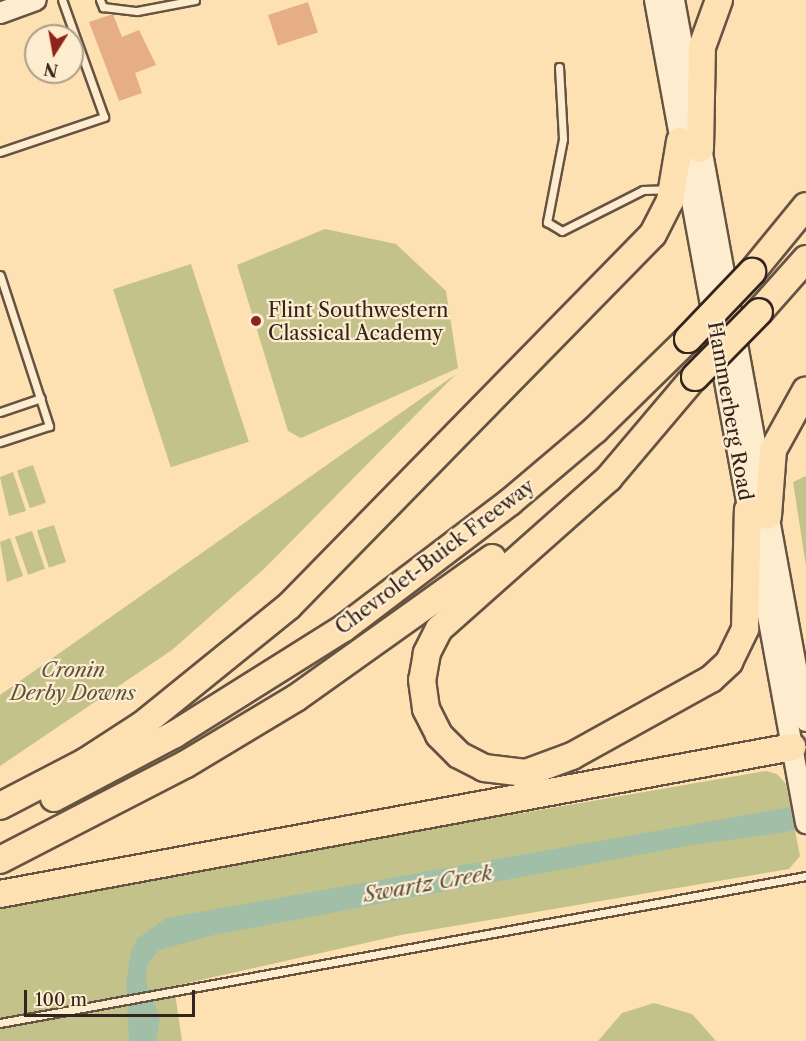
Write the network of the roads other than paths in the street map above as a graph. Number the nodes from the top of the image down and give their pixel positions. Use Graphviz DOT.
graph roads {
  1 [pos="36,0"];
  2 [pos="62,0"];
  3 [pos="100,0"];
  4 [pos="195,0"];
  5 [pos="654,0"];
  6 [pos="674,0"];
  7 [pos="719,0"];
  8 [pos="0,13"];
  9 [pos="559,67"];
  10 [pos="690,145"];
  11 [pos="0,152"];
  12 [pos="673,189"];
  13 [pos="806,206"];
  14 [pos="806,259"];
  15 [pos="0,275"];
  16 [pos="693,379"];
  17 [pos="806,390"];
  18 [pos="41,398"];
  19 [pos="0,412"];
  20 [pos="0,442"];
  21 [pos="758,513"];
  22 [pos="806,721"];
  23 [pos="799,738"];
  24 [pos="0,806"];
  25 [pos="806,823"];
  26 [pos="0,824"];
  27 [pos="0,860"];
  28 [pos="806,876"];
  29 [pos="0,894"];
  30 [pos="0,1023"];
  1 -- 8 [label="street"];
  2 -- 11 [label="lane"];
  3 -- 4 [label="lane"];
  5 -- 10 [label="street, Hammerberg Road"];
  6 -- 10 [label="street, Hammerberg Road"];
  7 -- 10 [label="highway"];
  9 -- 12 [label="lane"];
  10 -- 12 [label="highway"];
  10 -- 21 [label="street, Hammerberg Road"];
  12 -- 24 [label="highway"];
  13 -- 26 [label="highway, Chevrolet-Buick Freeway, bridge"];
  14 -- 16 [label="highway, Chevrolet-Buick Freeway, bridge"];
  15 -- 18 [label="lane"];
  16 -- 21 [label="highway"];
  16 -- 27 [label="highway, Chevrolet-Buick Freeway"];
  17 -- 21 [label="highway"];
  18 -- 19 [label="lane"];
  18 -- 20 [label="lane"];
  21 -- 22 [label="street, Hammerberg Road"];
  21 -- 23 [label="street, Hammerberg Road"];
  23 -- 25 [label="street, Hammerberg Road"];
  23 -- 29 [label="highway"];
  28 -- 30 [label="lane"];
}
